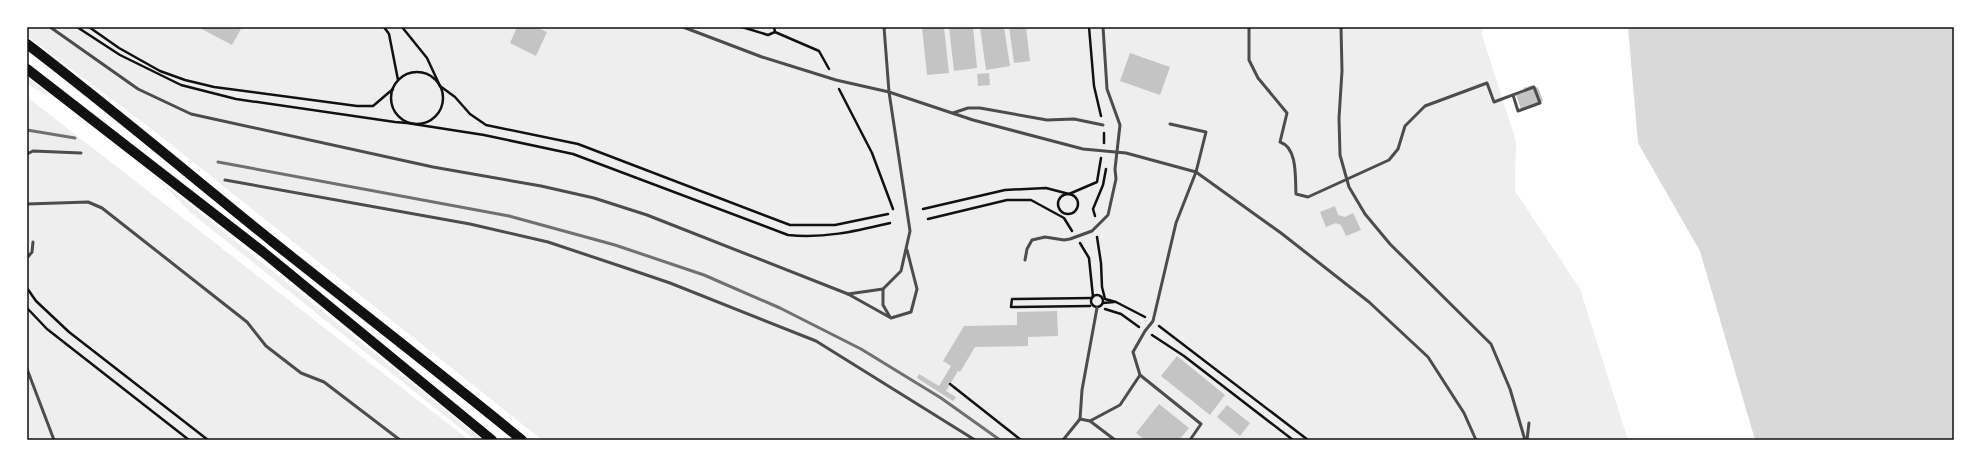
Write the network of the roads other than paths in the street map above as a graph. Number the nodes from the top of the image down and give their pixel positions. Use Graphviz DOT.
graph roads {
  1 [pos="50,27"];
  2 [pos="683,27"];
  3 [pos="884,27"];
  4 [pos="1103,27"];
  5 [pos="1248,27"];
  6 [pos="1341,27"];
  7 [pos="27,44"];
  8 [pos="27,69"];
  9 [pos="889,92"];
  10 [pos="1513,95"];
  11 [pos="953,113"];
  12 [pos="1170,124"];
  13 [pos="1103,125"];
  14 [pos="81,153"];
  15 [pos="27,154"];
  16 [pos="1196,172"];
  17 [pos="1347,178"];
  18 [pos="225,180"];
  19 [pos="27,204"];
  20 [pos="33,242"];
  21 [pos="907,250"];
  22 [pos="27,258"];
  23 [pos="1025,260"];
  24 [pos="883,290"];
  25 [pos="848,294"];
  26 [pos="1098,307"];
  27 [pos="891,318"];
  28 [pos="27,369"];
  29 [pos="1140,375"];
  30 [pos="1080,419"];
  31 [pos="1090,421"];
  32 [pos="1530,423"];
  33 [pos="54,440"];
  34 [pos="400,440"];
  35 [pos="492,440"];
  36 [pos="522,440"];
  37 [pos="975,440"];
  38 [pos="1063,440"];
  39 [pos="1116,440"];
  40 [pos="1190,440"];
  41 [pos="1476,440"];
  42 [pos="1526,440"];
  1 -- 25 [label="lane"];
  2 -- 9 [label="lane"];
  3 -- 9 [label="lane"];
  4 -- 23 [label="lane"];
  5 -- 17 [label="lane"];
  6 -- 17 [label="lane"];
  7 -- 36 [label="main road"];
  8 -- 35 [label="main road"];
  9 -- 11 [label="lane"];
  9 -- 21 [label="lane"];
  10 -- 10 [label="lane"];
  10 -- 17 [label="lane"];
  11 -- 13 [label="lane"];
  11 -- 16 [label="lane"];
  12 -- 16 [label="lane"];
  14 -- 15 [label="lane"];
  16 -- 29 [label="lane"];
  16 -- 41 [label="lane"];
  17 -- 42 [label="lane"];
  18 -- 37 [label="lane"];
  19 -- 34 [label="lane"];
  20 -- 22 [label="lane"];
  21 -- 24 [label="lane"];
  21 -- 27 [label="lane"];
  24 -- 25 [label="lane"];
  24 -- 27 [label="lane"];
  25 -- 27 [label="lane"];
  26 -- 30 [label="lane"];
  28 -- 33 [label="lane"];
  29 -- 31 [label="lane"];
  29 -- 40 [label="lane"];
  30 -- 31 [label="lane"];
  30 -- 38 [label="lane"];
  31 -- 39 [label="lane"];
  32 -- 42 [label="lane"];
}
